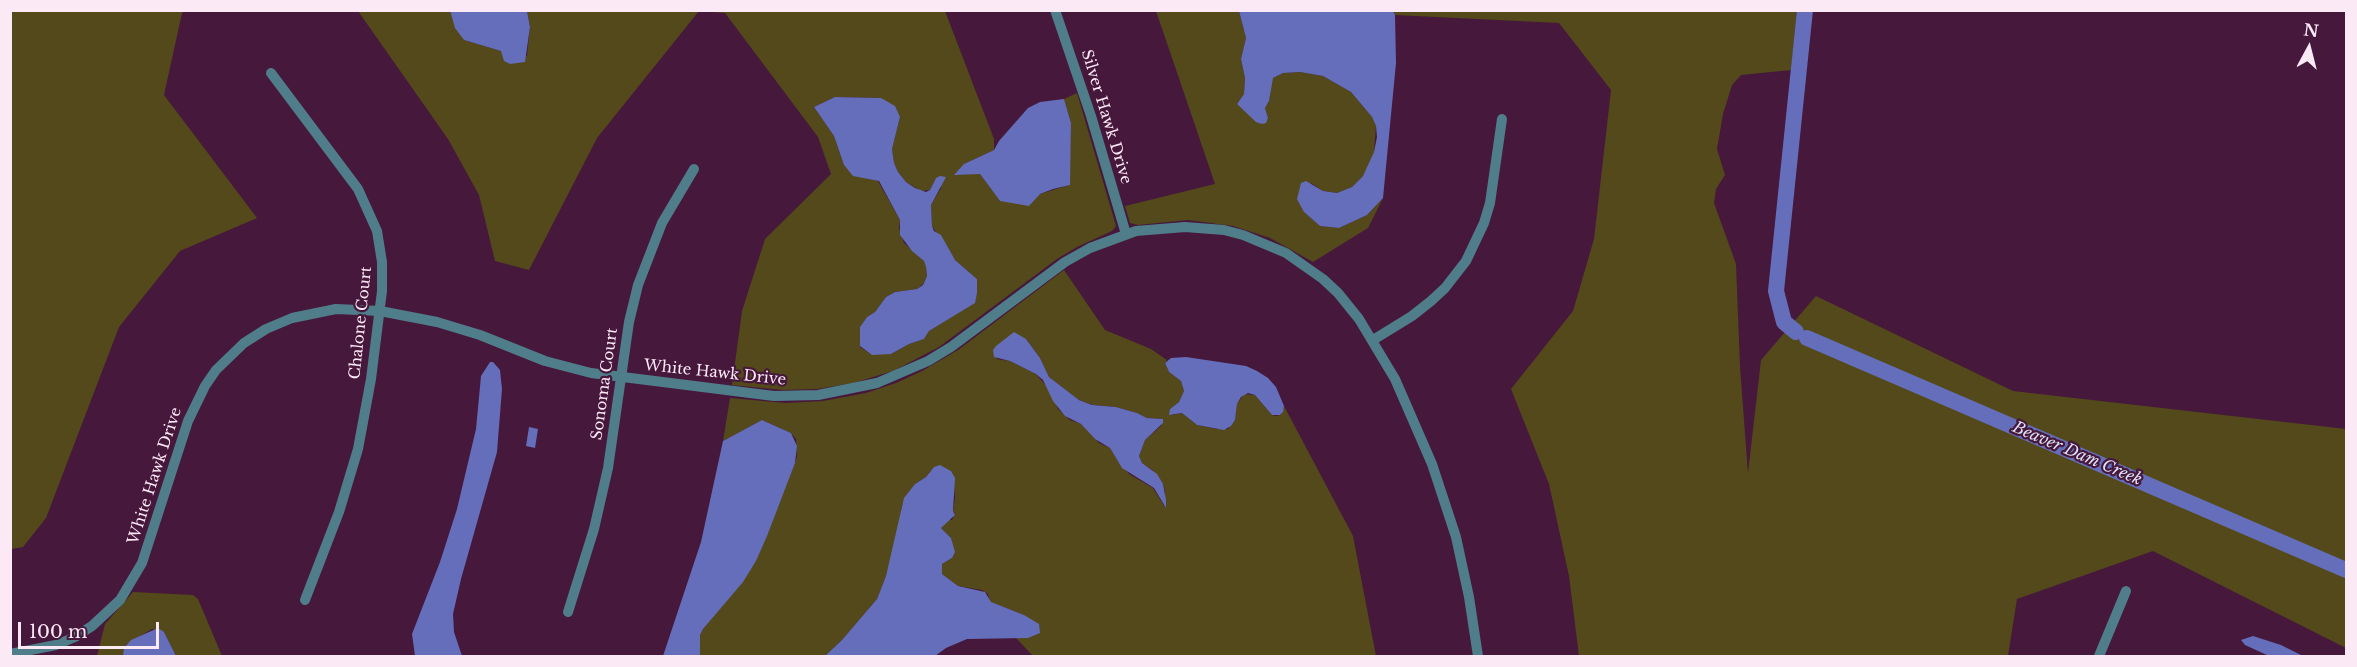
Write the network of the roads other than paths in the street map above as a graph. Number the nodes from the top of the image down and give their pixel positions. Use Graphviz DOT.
graph roads {
  1 [pos="1054,10"];
  2 [pos="271,73"];
  3 [pos="1503,118"];
  4 [pos="694,169"];
  5 [pos="1126,234"];
  6 [pos="380,311"];
  7 [pos="1372,340"];
  8 [pos="622,377"];
  9 [pos="2126,591"];
  10 [pos="305,600"];
  11 [pos="568,612"];
  12 [pos="10,654"];
  13 [pos="1478,657"];
  14 [pos="2099,657"];
  1 -- 5 [label="street, Silver Hawk Drive"];
  2 -- 6 [label="street, Chalone Court"];
  3 -- 7 [label="street"];
  4 -- 8 [label="street, Sonoma Court"];
  5 -- 7 [label="street, White Hawk Drive"];
  5 -- 8 [label="street, White Hawk Drive"];
  6 -- 8 [label="street, White Hawk Drive"];
  6 -- 10 [label="street, Chalone Court"];
  6 -- 12 [label="street, White Hawk Drive"];
  7 -- 13 [label="street, White Hawk Drive"];
  8 -- 11 [label="street, Sonoma Court"];
  9 -- 14 [label="street"];
}
